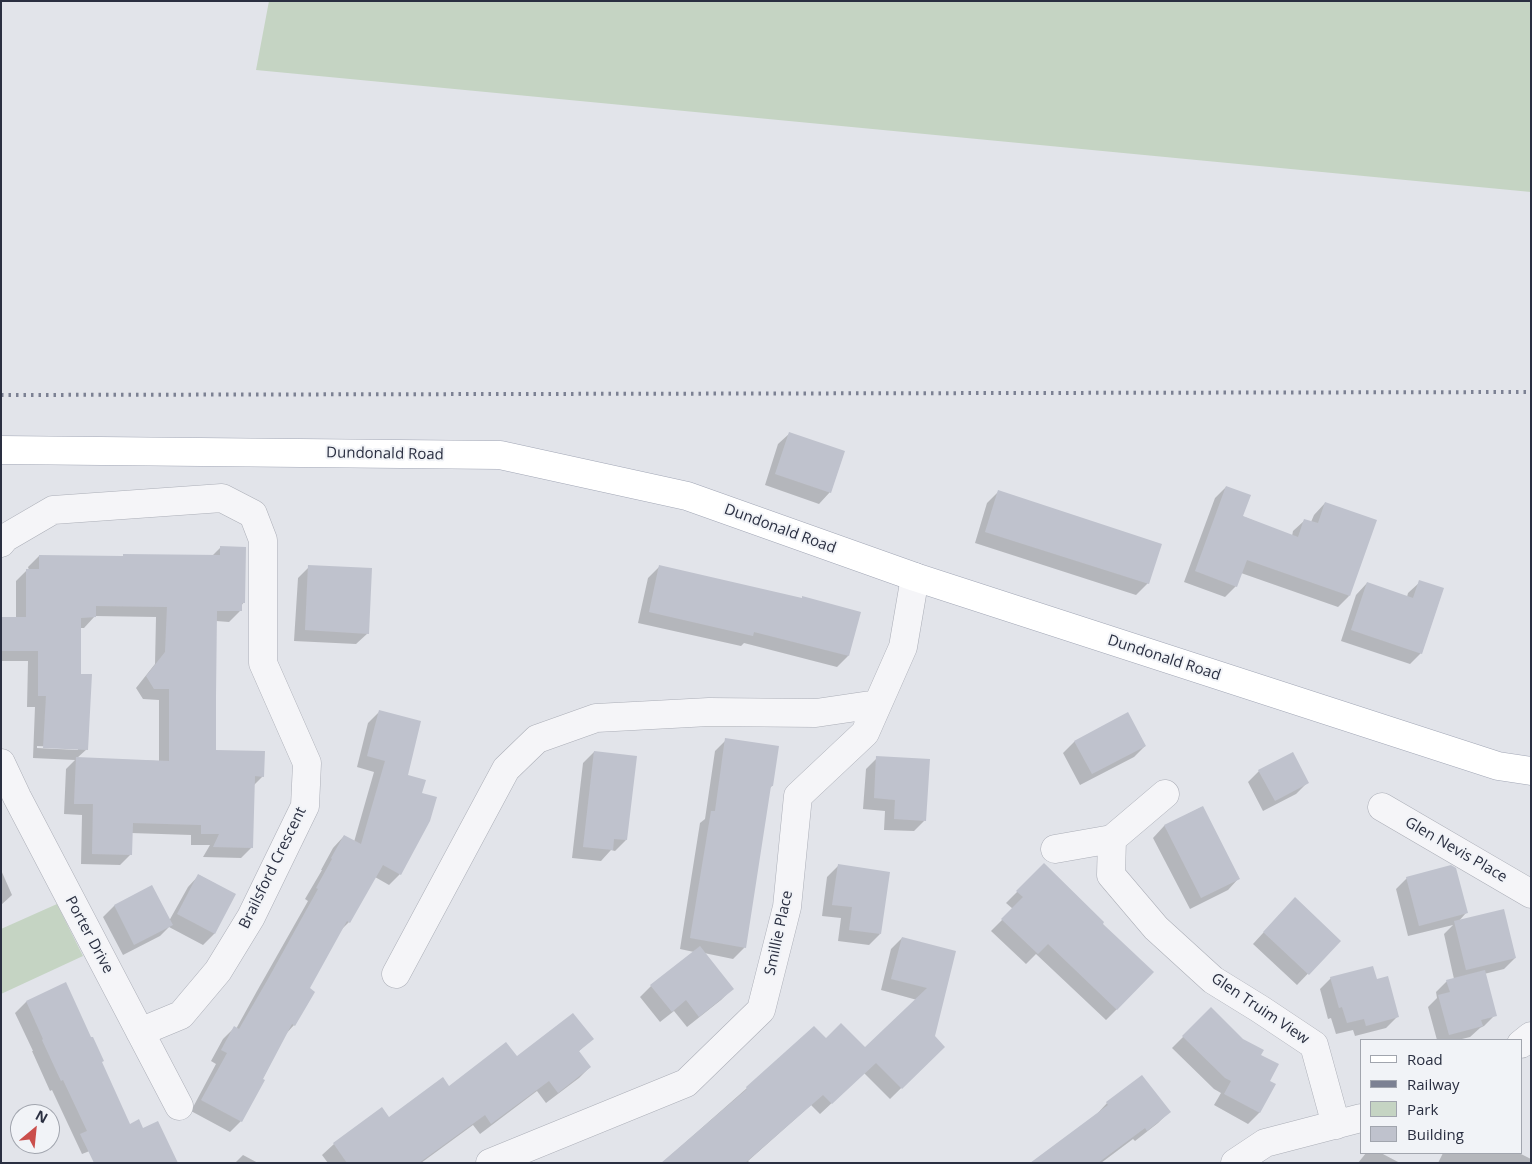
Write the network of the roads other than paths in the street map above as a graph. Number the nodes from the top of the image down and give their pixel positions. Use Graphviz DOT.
graph roads {
  1 [pos="1,450"];
  2 [pos="1,543"];
  3 [pos="915,577"];
  4 [pos="878,704"];
  5 [pos="1,763"];
  6 [pos="1531,771"];
  7 [pos="1165,794"];
  8 [pos="1382,807"];
  9 [pos="1112,839"];
  10 [pos="1055,849"];
  11 [pos="1531,894"];
  12 [pos="396,974"];
  13 [pos="140,1032"];
  14 [pos="179,1106"];
  15 [pos="1348,1122"];
  16 [pos="490,1163"];
  17 [pos="1236,1163"];
  1 -- 3 [label="main road, Dundonald Road"];
  2 -- 13 [label="street, Brailsford Crescent"];
  3 -- 4 [label="street, Smillie Place"];
  3 -- 6 [label="main road, Dundonald Road"];
  4 -- 12 [label="street"];
  4 -- 16 [label="street, Smillie Place"];
  5 -- 13 [label="street, Porter Drive"];
  7 -- 9 [label="street"];
  8 -- 11 [label="street, Glen Nevis Place"];
  9 -- 10 [label="street"];
  9 -- 15 [label="street, Glen Truim View"];
  13 -- 14 [label="street, Porter Drive"];
  15 -- 17 [label="street"];
}
